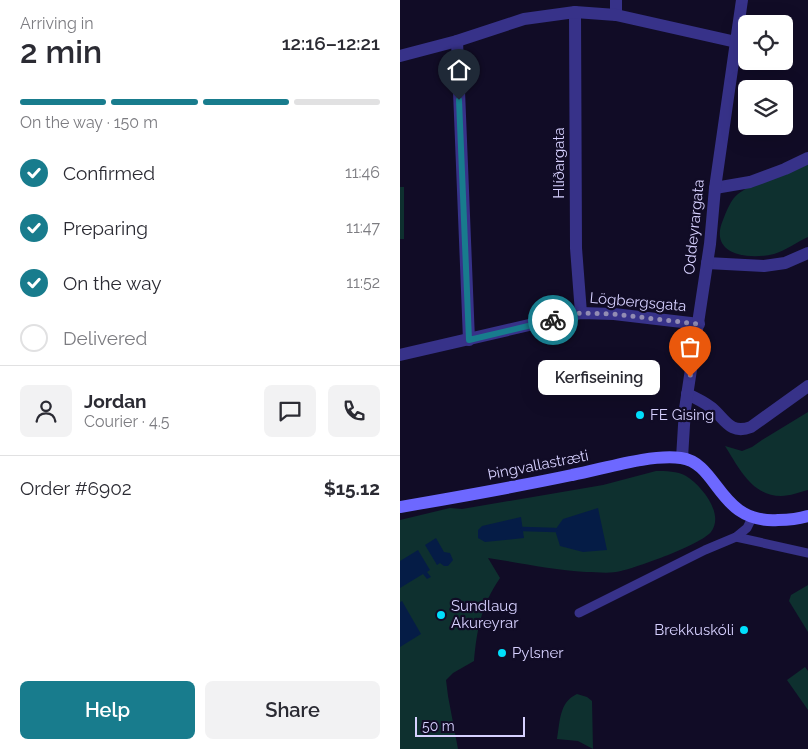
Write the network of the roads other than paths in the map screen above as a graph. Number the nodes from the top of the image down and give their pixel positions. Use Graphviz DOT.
graph roads {
  1 [pos="616,0"];
  2 [pos="742,0"];
  3 [pos="575,12"];
  4 [pos="616,15"];
  5 [pos="456,41"];
  6 [pos="736,42"];
  7 [pos="400,56"];
  8 [pos="808,158"];
  9 [pos="715,188"];
  10 [pos="808,253"];
  11 [pos="707,263"];
  12 [pos="580,313"];
  13 [pos="698,324"];
  14 [pos="469,340"];
  15 [pos="400,355"];
  16 [pos="808,386"];
  17 [pos="687,394"];
  18 [pos="682,458"];
  19 [pos="400,507"];
  20 [pos="808,516"];
  21 [pos="752,518"];
  22 [pos="736,537"];
  23 [pos="808,553"];
  24 [pos="579,613"];
  1 -- 4 [label="street"];
  2 -- 6 [label="street, Oddeyrargata"];
  3 -- 4 [label="street"];
  3 -- 5 [label="street"];
  3 -- 12 [label="street, Hlíðargata"];
  4 -- 6 [label="street"];
  5 -- 7 [label="street"];
  5 -- 14 [label="street"];
  6 -- 9 [label="street, Oddeyrargata"];
  8 -- 9 [label="street"];
  9 -- 11 [label="street, Oddeyrargata"];
  10 -- 11 [label="street"];
  11 -- 13 [label="street, Oddeyrargata"];
  12 -- 13 [label="street, Lögbergsgata"];
  12 -- 14 [label="street, Lögbergsgata"];
  13 -- 17 [label="street, Oddeyrargata"];
  14 -- 15 [label="street, Lögbergsgata"];
  16 -- 17 [label="street"];
  17 -- 18 [label="street, Oddeyrargata"];
  18 -- 19 [label="main road, Þingvallastræti"];
  18 -- 21 [label="main road"];
  20 -- 21 [label="main road"];
  21 -- 22 [label="lane"];
  22 -- 23 [label="lane"];
  22 -- 24 [label="lane"];
}
